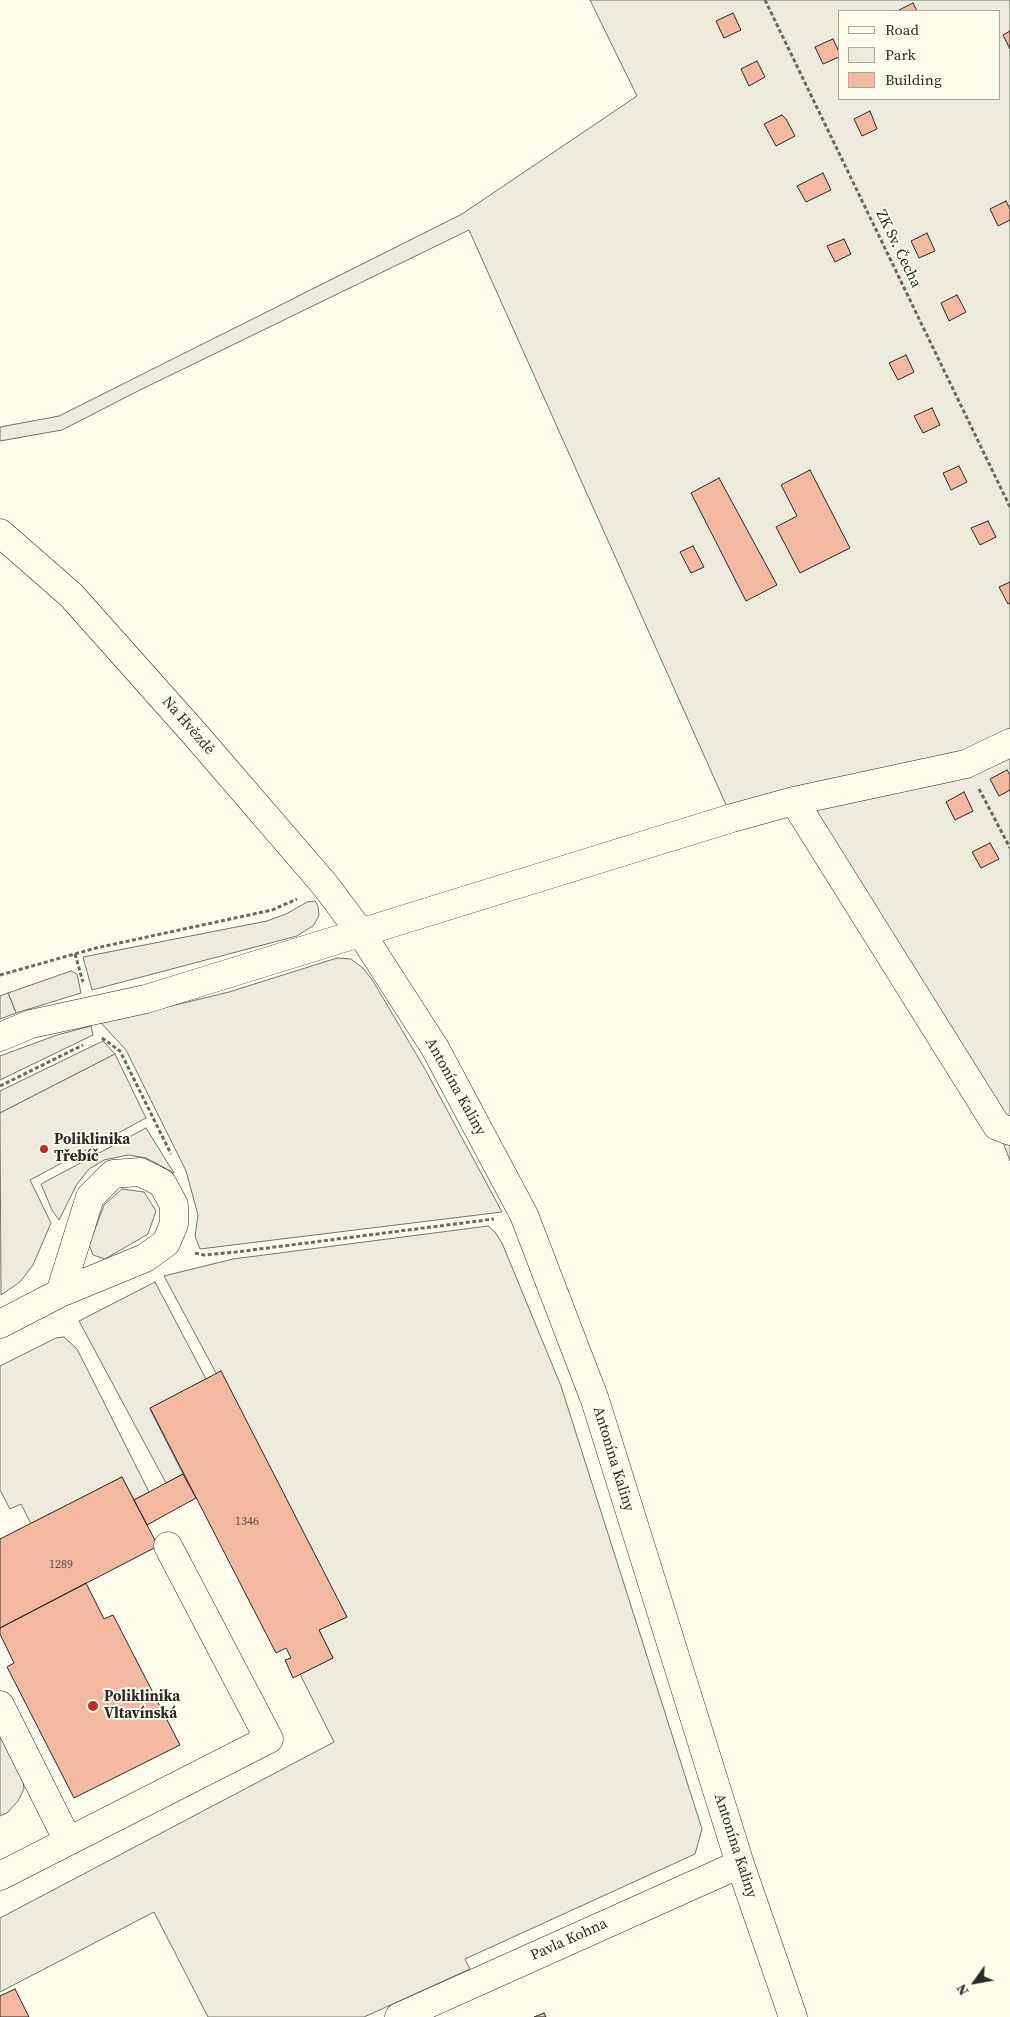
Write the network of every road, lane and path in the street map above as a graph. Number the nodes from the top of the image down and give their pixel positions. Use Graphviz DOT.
graph roads {
  1 [pos="765,0"];
  2 [pos="1010,507"];
  3 [pos="0,533"];
  4 [pos="1010,743"];
  5 [pos="966,764"];
  6 [pos="794,801"];
  7 [pos="1010,848"];
  8 [pos="325,885"];
  9 [pos="361,933"];
  10 [pos="0,975"];
  11 [pos="100,1036"];
  12 [pos="0,1037"];
  13 [pos="1010,1131"];
  14 [pos="174,1159"];
  15 [pos="524,1215"];
  16 [pos="166,1243"];
  17 [pos="60,1293"];
  18 [pos="0,1324"];
  19 [pos="168,1546"];
  20 [pos="0,1705"];
  21 [pos="68,1841"];
  22 [pos="740,1864"];
  23 [pos="0,1876"];
  24 [pos="449,2006"];
  25 [pos="399,2017"];
  26 [pos="793,2017"];
  1 -- 2 [label="path, ZK Sv. Čecha"];
  3 -- 8 [label="street, Na Hvězdě"];
  4 -- 5 [label="street"];
  5 -- 6 [label="street"];
  5 -- 7 [label="path"];
  6 -- 9 [label="street"];
  6 -- 13 [label="street"];
  8 -- 9 [label="street, Na Hvězdě"];
  8 -- 10 [label="path"];
  9 -- 12 [label="street"];
  9 -- 15 [label="street, Antonína Kaliny"];
  11 -- 14 [label="path"];
  15 -- 16 [label="path"];
  15 -- 22 [label="street, Antonína Kaliny"];
  16 -- 17 [label="street"];
  16 -- 17 [label="street"];
  17 -- 18 [label="street"];
  19 -- 21 [label="street"];
  20 -- 21 [label="street"];
  21 -- 23 [label="street"];
  22 -- 24 [label="street, Pavla Kohna"];
  22 -- 26 [label="street, Antonína Kaliny"];
  24 -- 25 [label="street, Pavla Kohna"];
}
